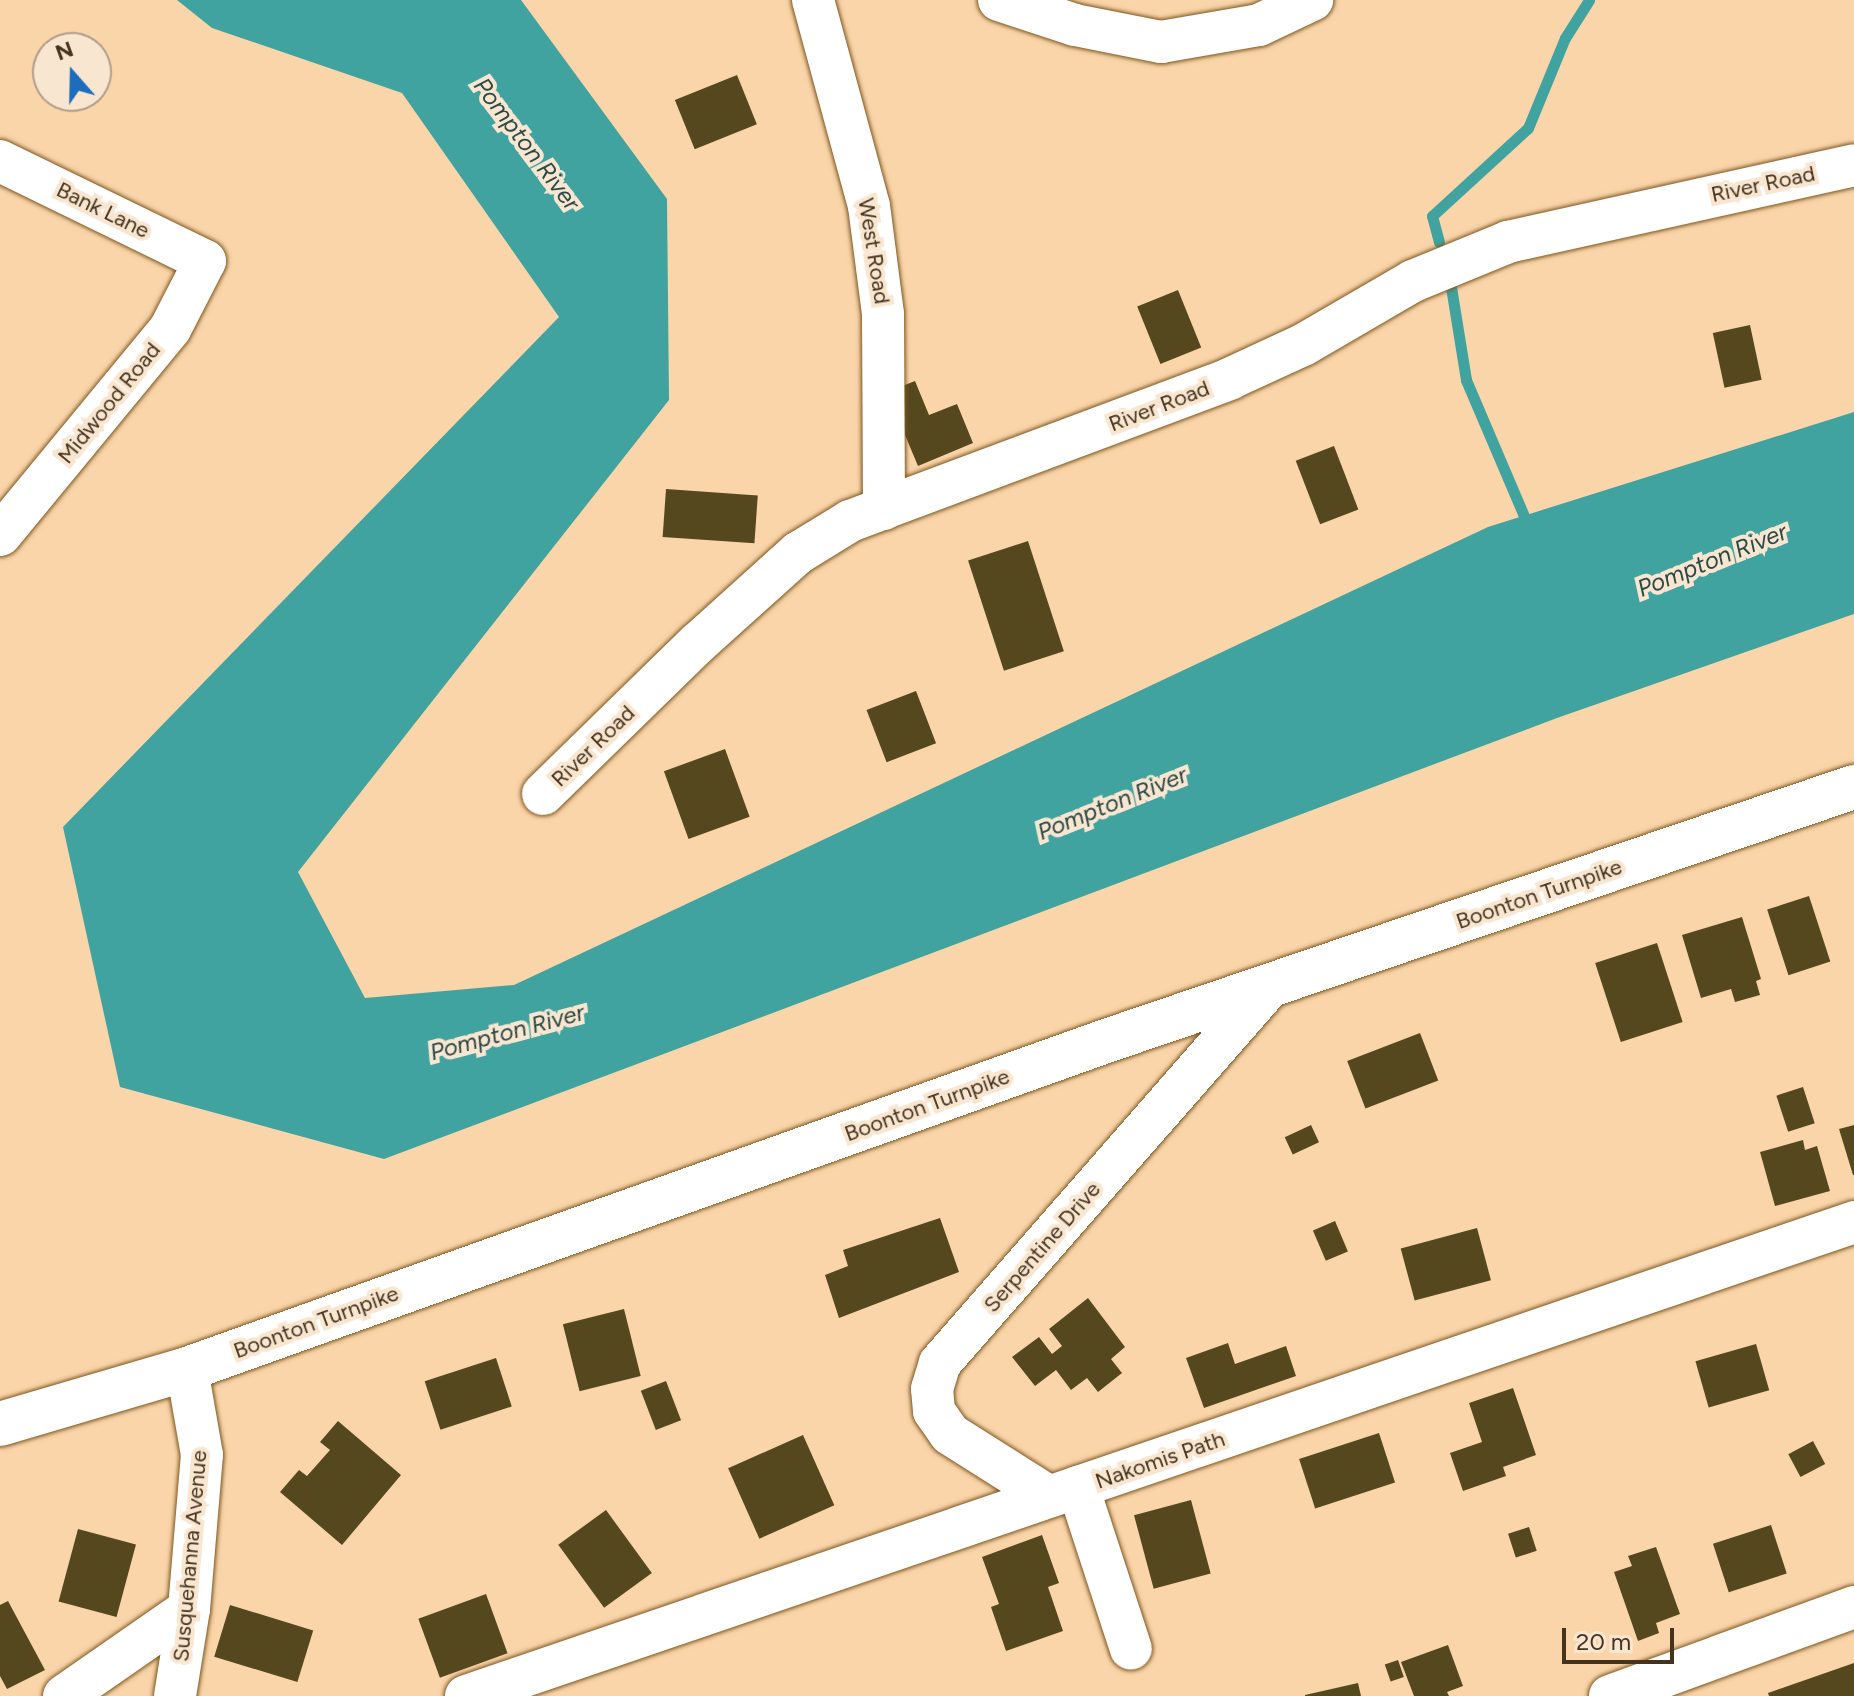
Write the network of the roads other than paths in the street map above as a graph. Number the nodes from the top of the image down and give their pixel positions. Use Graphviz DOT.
graph roads {
  1 [pos="813,0"];
  2 [pos="999,0"];
  3 [pos="1312,0"];
  4 [pos="0,161"];
  5 [pos="1854,165"];
  6 [pos="205,261"];
  7 [pos="884,509"];
  8 [pos="0,535"];
  9 [pos="1854,787"];
  10 [pos="543,794"];
  11 [pos="1271,985"];
  12 [pos="1854,1222"];
  13 [pos="187,1369"];
  14 [pos="0,1424"];
  15 [pos="1063,1492"];
  16 [pos="1854,1607"];
  17 [pos="189,1609"];
  18 [pos="1131,1649"];
  19 [pos="64,1696"];
  20 [pos="175,1696"];
  21 [pos="466,1696"];
  22 [pos="1610,1696"];
  1 -- 7 [label="street, West Road"];
  2 -- 3 [label="street"];
  4 -- 6 [label="street, Bank Lane"];
  5 -- 7 [label="street, River Road"];
  6 -- 8 [label="street, Midwood Road"];
  7 -- 10 [label="street, River Road"];
  9 -- 11 [label="main road, Boonton Turnpike"];
  11 -- 13 [label="main road, Boonton Turnpike"];
  11 -- 15 [label="street, Serpentine Drive"];
  12 -- 15 [label="street, Nakomis Path"];
  13 -- 14 [label="main road, Boonton Turnpike"];
  13 -- 17 [label="street, Susquehanna Avenue"];
  15 -- 18 [label="street"];
  15 -- 21 [label="street, Nakomis Path"];
  16 -- 22 [label="street"];
  17 -- 19 [label="street"];
  17 -- 20 [label="street, Susquehanna Avenue"];
}
